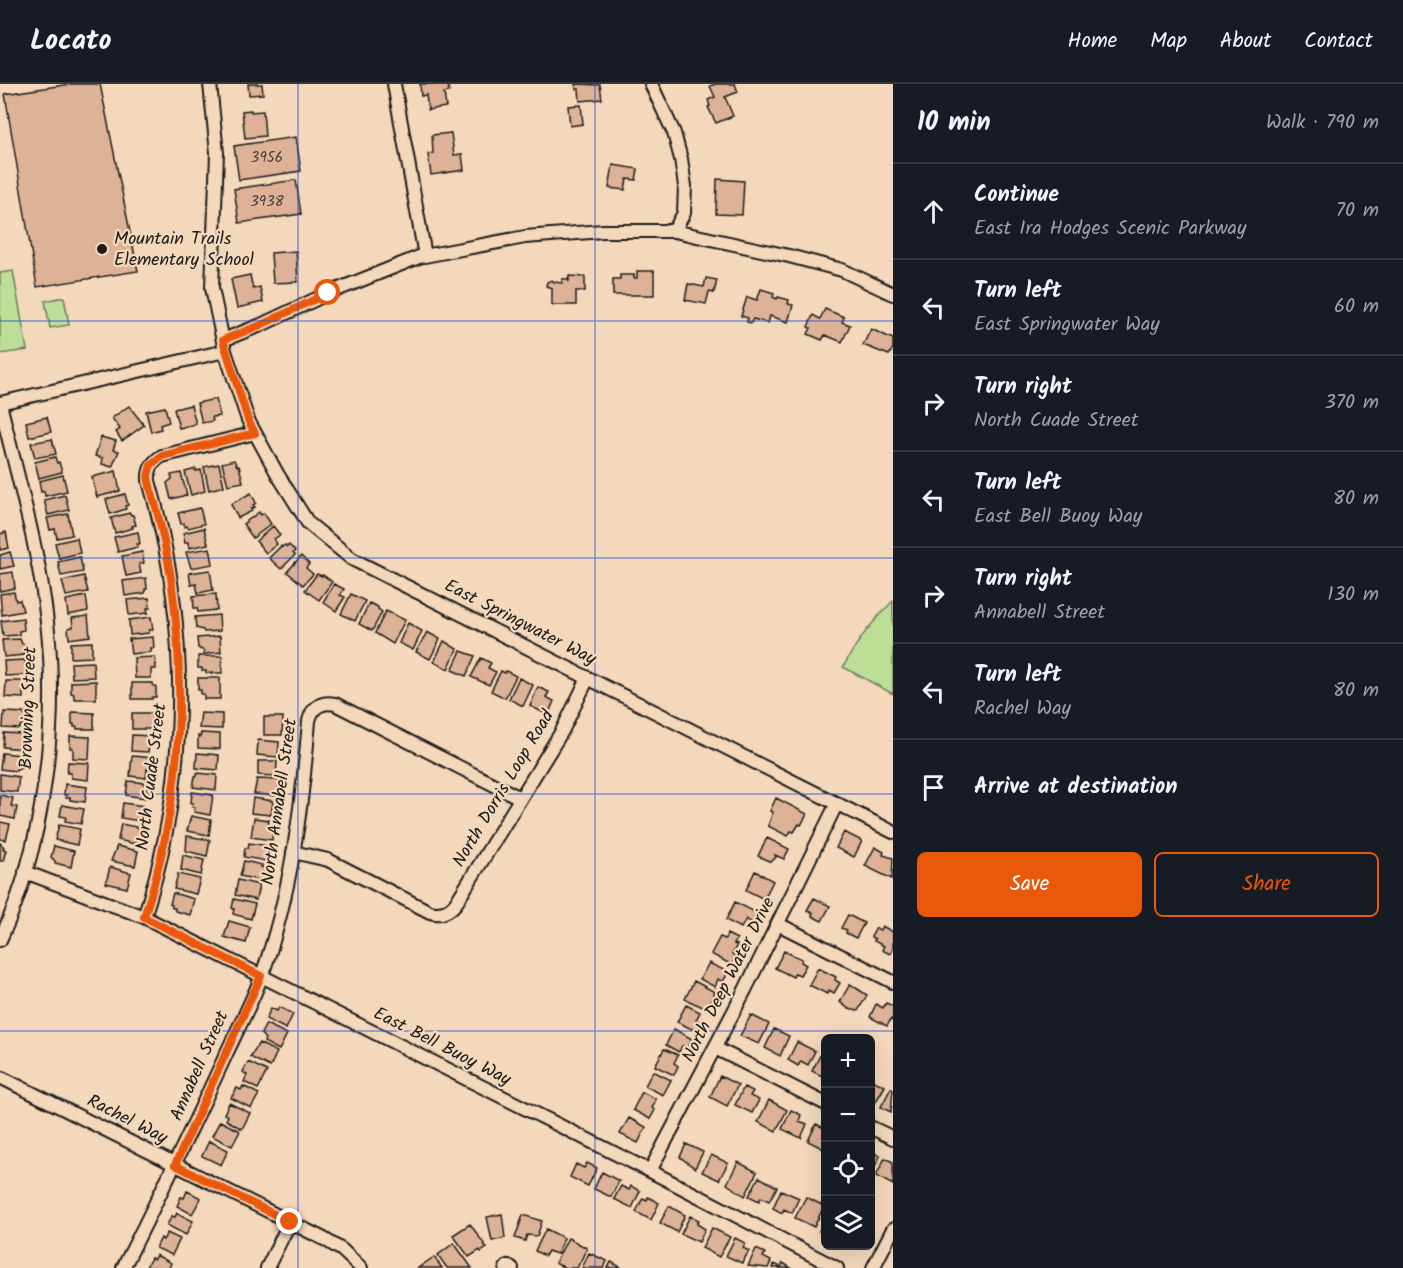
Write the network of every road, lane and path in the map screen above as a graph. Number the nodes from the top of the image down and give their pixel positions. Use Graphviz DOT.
graph roads {
  1 [pos="210,84"];
  2 [pos="394,84"];
  3 [pos="651,84"];
  4 [pos="675,231"];
  5 [pos="425,256"];
  6 [pos="893,294"];
  7 [pos="224,345"];
  8 [pos="0,403"];
  9 [pos="255,433"];
  10 [pos="588,678"];
  11 [pos="520,798"];
  12 [pos="837,803"];
  13 [pos="893,832"];
  14 [pos="293,852"];
  15 [pos="25,872"];
  16 [pos="144,917"];
  17 [pos="778,924"];
  18 [pos="0,940"];
  19 [pos="261,976"];
  20 [pos="893,982"];
  21 [pos="715,1048"];
  22 [pos="0,1077"];
  23 [pos="821,1102"];
  24 [pos="875,1129"];
  25 [pos="893,1138"];
  26 [pos="175,1165"];
  27 [pos="650,1171"];
  28 [pos="290,1222"];
  29 [pos="893,1229"];
  30 [pos="123,1268"];
  31 [pos="267,1268"];
  32 [pos="361,1268"];
  33 [pos="837,1268"];
  34 [pos="873,1268"];
  1 -- 7 [label="street, East Springwater Way"];
  2 -- 5 [label="street"];
  3 -- 4 [label="street"];
  4 -- 5 [label="street"];
  4 -- 6 [label="street"];
  5 -- 7 [label="street"];
  7 -- 8 [label="street"];
  7 -- 9 [label="street, East Springwater Way"];
  8 -- 15 [label="street, Browning Street"];
  9 -- 10 [label="street, East Springwater Way"];
  9 -- 16 [label="street, North Cuade Street"];
  10 -- 11 [label="street, North Dorris Loop Road"];
  10 -- 12 [label="street, East Springwater Way"];
  11 -- 14 [label="street, North Dorris Loop Road"];
  11 -- 14 [label="street, North Annabell Street"];
  12 -- 13 [label="street, East Springwater Way"];
  12 -- 17 [label="street, North Deep Water Drive"];
  14 -- 19 [label="street, North Annabell Street"];
  15 -- 16 [label="street, East Bell Buoy Way"];
  15 -- 18 [label="street, Browning Street"];
  16 -- 19 [label="street, East Bell Buoy Way"];
  17 -- 20 [label="street"];
  17 -- 21 [label="street, North Deep Water Drive"];
  19 -- 26 [label="street, Annabell Street"];
  19 -- 27 [label="street, East Bell Buoy Way"];
  21 -- 23 [label="street"];
  21 -- 27 [label="street, North Deep Water Drive"];
  22 -- 26 [label="street, Rachel Way"];
  24 -- 25 [label="street"];
  26 -- 28 [label="street, Rachel Way"];
  26 -- 30 [label="street, Annabell Street"];
  27 -- 33 [label="street, East Bell Buoy Way"];
  28 -- 31 [label="street"];
  28 -- 32 [label="street, Rachel Way"];
  29 -- 34 [label="street"];
}
